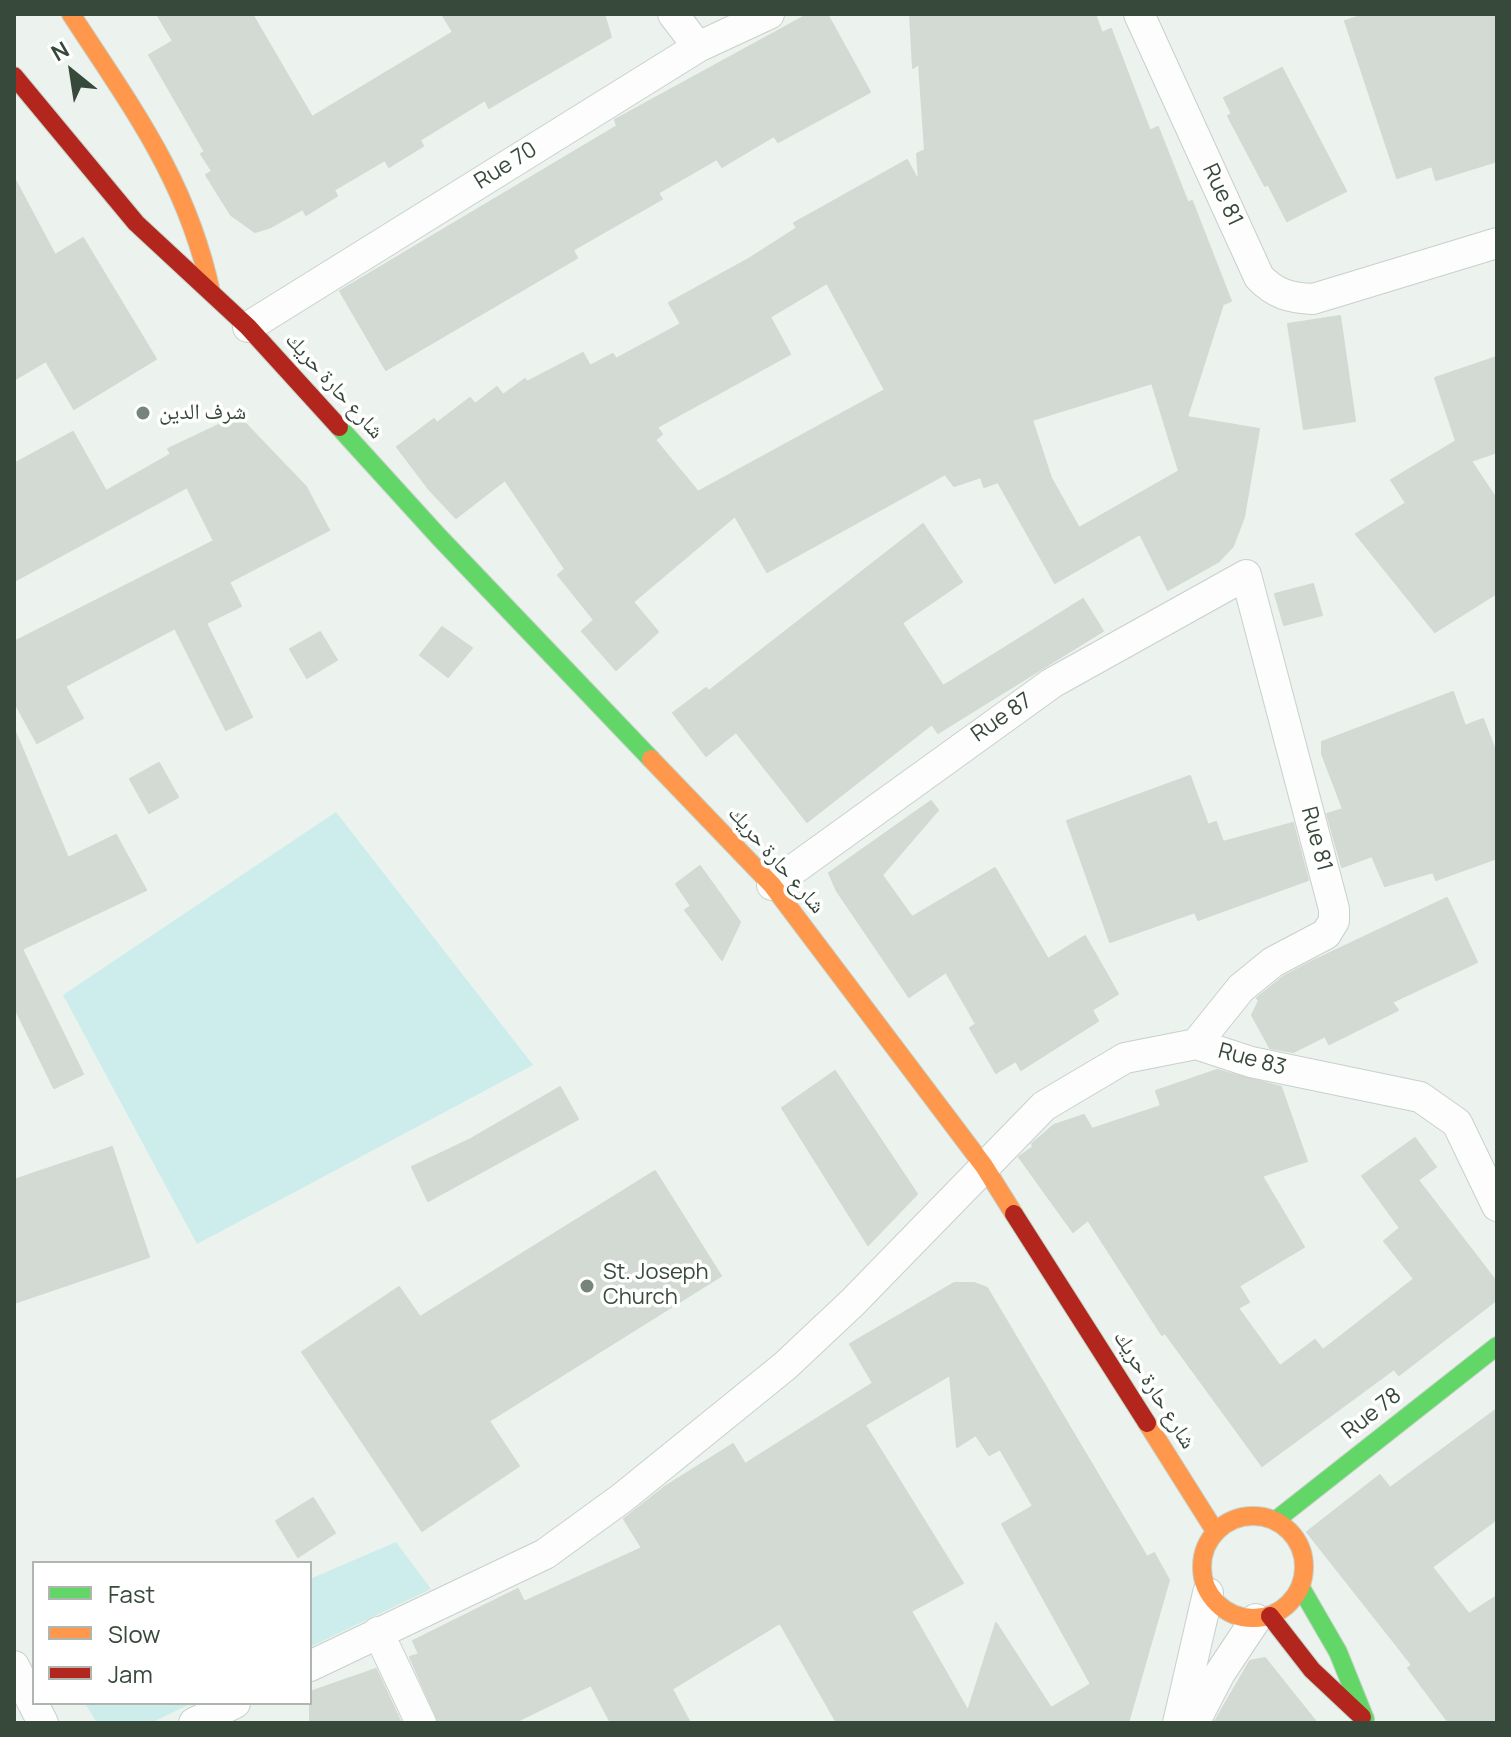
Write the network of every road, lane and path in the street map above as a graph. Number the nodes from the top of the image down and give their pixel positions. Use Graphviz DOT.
graph roads {
  1 [pos="71,14"];
  2 [pos="673,14"];
  3 [pos="769,14"];
  4 [pos="1139,14"];
  5 [pos="698,47"];
  6 [pos="14,76"];
  7 [pos="1497,243"];
  8 [pos="211,292"];
  9 [pos="248,327"];
  10 [pos="1246,575"];
  11 [pos="772,885"];
  12 [pos="1196,1044"];
  13 [pos="984,1166"];
  14 [pos="1497,1206"];
  15 [pos="1497,1346"];
  16 [pos="1276,1520"];
  17 [pos="1215,1531"];
  18 [pos="1301,1588"];
  19 [pos="1208,1593"];
  20 [pos="1263,1618"];
  21 [pos="378,1632"];
  22 [pos="312,1665"];
  23 [pos="14,1666"];
  24 [pos="32,1701"];
  25 [pos="34,1705"];
  26 [pos="231,1705"];
  27 [pos="1367,1721"];
  28 [pos="43,1723"];
  29 [pos="194,1723"];
  30 [pos="421,1723"];
  31 [pos="1178,1723"];
  32 [pos="1194,1723"];
  1 -- 8 [label="street"];
  2 -- 5 [label="street"];
  3 -- 5 [label="street, Rue 70"];
  4 -- 7 [label="street, Rue 81"];
  5 -- 9 [label="street, Rue 70"];
  6 -- 8 [label="street, شارع حارة حريك"];
  8 -- 9 [label="street, شارع حارة حريك"];
  9 -- 11 [label="street, شارع حارة حريك"];
  10 -- 11 [label="street, Rue 87"];
  10 -- 12 [label="street, Rue 81"];
  11 -- 13 [label="street, شارع حارة حريك"];
  12 -- 13 [label="street, Rue 83"];
  12 -- 14 [label="street, Rue 83"];
  13 -- 17 [label="street, شارع حارة حريك"];
  13 -- 21 [label="street, Rue 83"];
  15 -- 16 [label="street, Rue 78"];
  16 -- 17 [label="street"];
  16 -- 18 [label="street"];
  17 -- 19 [label="street"];
  18 -- 20 [label="street"];
  18 -- 27 [label="street"];
  19 -- 20 [label="street"];
  19 -- 31 [label="street"];
  20 -- 27 [label="street"];
  20 -- 32 [label="street"];
  21 -- 22 [label="street, Rue 83"];
  21 -- 30 [label="street"];
  23 -- 24 [label="street"];
  25 -- 28 [label="street"];
  26 -- 29 [label="street"];
}
